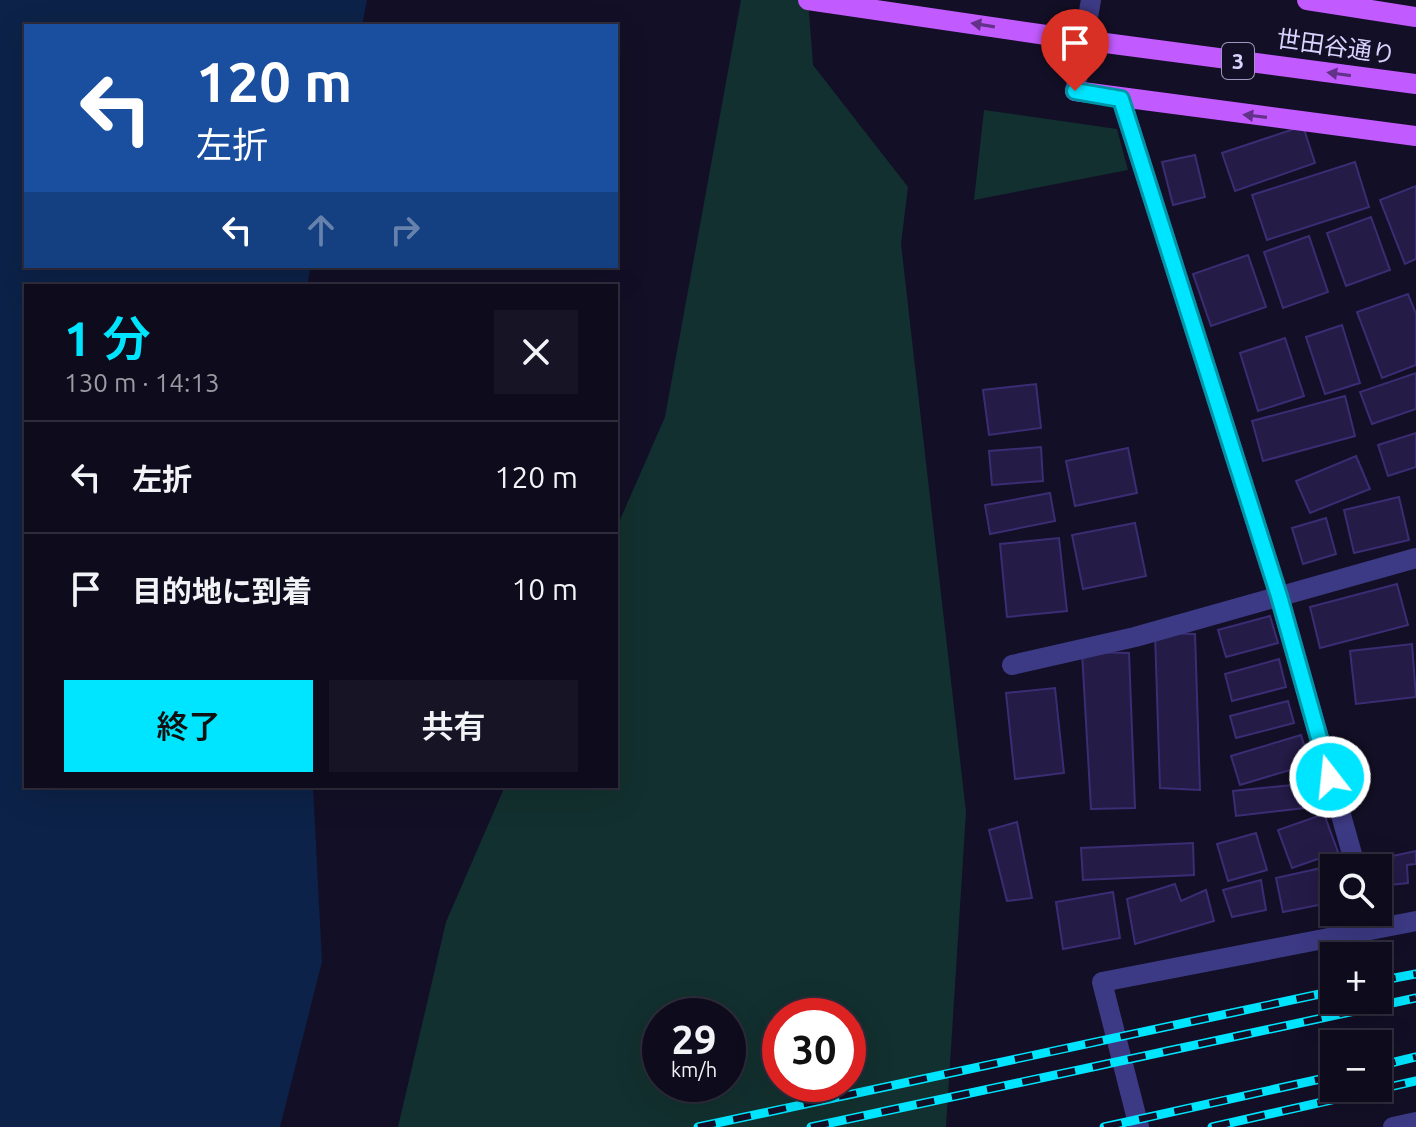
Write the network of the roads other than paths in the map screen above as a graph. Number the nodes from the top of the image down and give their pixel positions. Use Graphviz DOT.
graph roads {
  1 [pos="1091,0"];
  2 [pos="1307,0"];
  3 [pos="815,1"];
  4 [pos="1416,17"];
  5 [pos="1416,84"];
  6 [pos="1075,91"];
  7 [pos="1121,99"];
  8 [pos="1416,136"];
  9 [pos="1416,558"];
  10 [pos="1279,596"];
  11 [pos="1012,665"];
  12 [pos="1352,854"];
  13 [pos="1392,920"];
  14 [pos="1416,921"];
  15 [pos="1345,926"];
  16 [pos="1416,1122"];
  17 [pos="1139,1127"];
  18 [pos="1393,1127"];
  1 -- 6 [label="street"];
  2 -- 4 [label="main road, 世田谷通り"];
  5 -- 3 [label="main road, 世田谷通り / 3, one-way, bridge"];
  6 -- 7 [label="main road"];
  8 -- 7 [label="main road, one-way"];
  7 -- 10 [label="street"];
  9 -- 10 [label="street"];
  10 -- 11 [label="street"];
  10 -- 12 [label="street"];
  13 -- 14 [label="street"];
  15 -- 17 [label="street"];
  16 -- 18 [label="street"];
}
